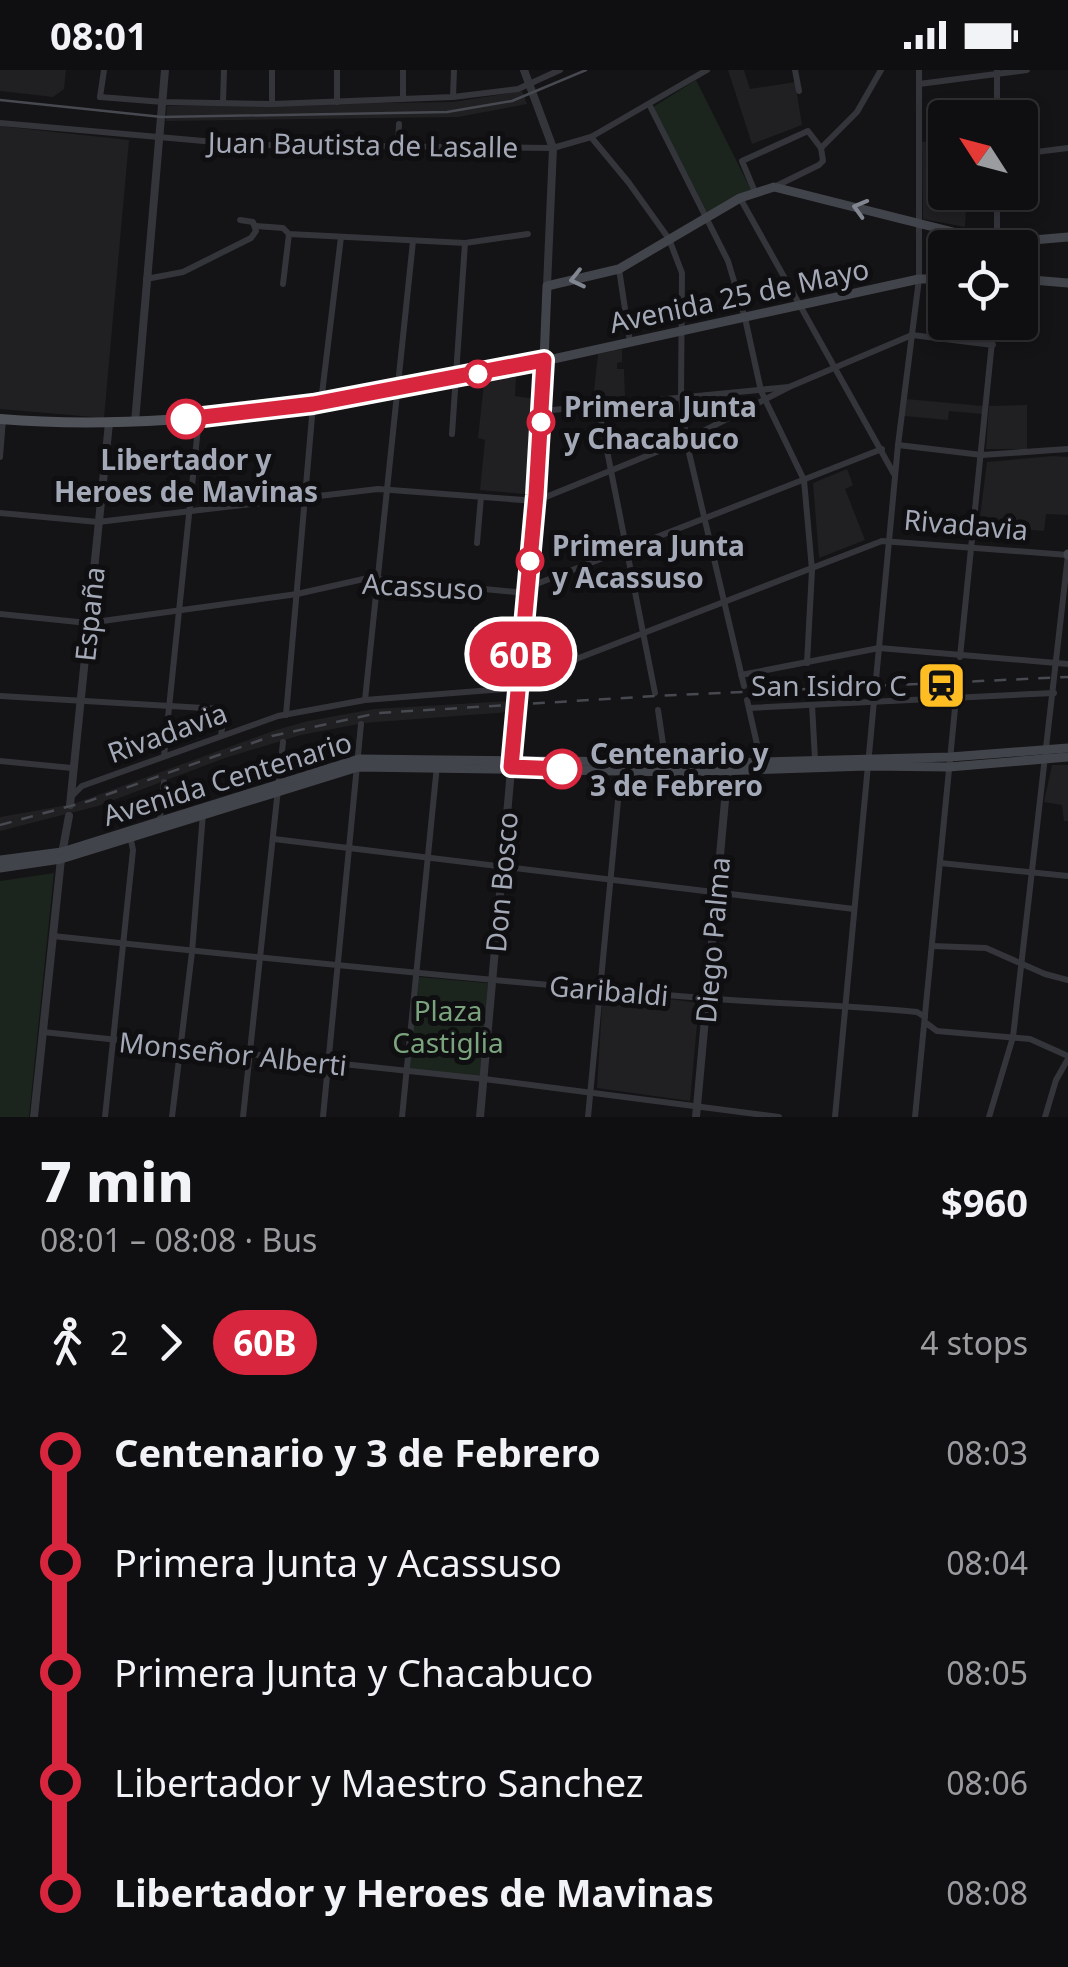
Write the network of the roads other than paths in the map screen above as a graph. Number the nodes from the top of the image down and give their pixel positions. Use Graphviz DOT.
graph roads {
  1 [pos="102,70"];
  2 [pos="165,70"];
  3 [pos="224,70"];
  4 [pos="272,70"];
  5 [pos="337,70"];
  6 [pos="403,70"];
  7 [pos="454,70"];
  8 [pos="524,70"];
  9 [pos="560,70"];
  10 [pos="707,70"];
  11 [pos="795,70"];
  12 [pos="881,70"];
  13 [pos="920,70"];
  14 [pos="1027,70"];
  15 [pos="997,73"];
  16 [pos="919,84"];
  17 [pos="529,86"];
  18 [pos="799,91"];
  19 [pos="454,97"];
  20 [pos="403,98"];
  21 [pos="997,100"];
  22 [pos="164,102"];
  23 [pos="337,102"];
  24 [pos="223,103"];
  25 [pos="272,104"];
  26 [pos="650,106"];
  27 [pos="0,123"];
  28 [pos="399,124"];
  29 [pos="159,138"];
  30 [pos="591,138"];
  31 [pos="398,146"];
  32 [pos="554,148"];
  33 [pos="821,148"];
  34 [pos="1068,148"];
  35 [pos="1038,152"];
  36 [pos="796,176"];
  37 [pos="774,187"];
  38 [pos="802,191"];
  39 [pos="755,192"];
  40 [pos="740,198"];
  41 [pos="706,217"];
  42 [pos="240,220"];
  43 [pos="918,225"];
  44 [pos="256,226"];
  45 [pos="938,230"];
  46 [pos="289,234"];
  47 [pos="528,234"];
  48 [pos="341,237"];
  49 [pos="1068,237"];
  50 [pos="668,240"];
  51 [pos="1038,240"];
  52 [pos="412,241"];
  53 [pos="466,243"];
  54 [pos="619,269"];
  55 [pos="146,279"];
  56 [pos="919,279"];
  57 [pos="928,279"];
  58 [pos="1038,280"];
  59 [pos="1068,283"];
  60 [pos="283,284"];
  61 [pos="546,286"];
  62 [pos="801,304"];
  63 [pos="745,318"];
  64 [pos="682,331"];
  65 [pos="912,334"];
  66 [pos="993,340"];
  67 [pos="630,342"];
  68 [pos="993,345"];
  69 [pos="544,360"];
  70 [pos="836,366"];
  71 [pos="457,378"];
  72 [pos="789,387"];
  73 [pos="396,388"];
  74 [pos="762,392"];
  75 [pos="681,397"];
  76 [pos="766,401"];
  77 [pos="317,403"];
  78 [pos="598,405"];
  79 [pos="542,411"];
  80 [pos="199,418"];
  81 [pos="2,419"];
  82 [pos="109,422"];
  83 [pos="136,422"];
  84 [pos="452,434"];
  85 [pos="686,440"];
  86 [pos="898,445"];
  87 [pos="882,448"];
  88 [pos="1068,450"];
  89 [pos="982,455"];
  90 [pos="0,457"];
  91 [pos="611,470"];
  92 [pos="895,475"];
  93 [pos="804,480"];
  94 [pos="386,489"];
  95 [pos="481,496"];
  96 [pos="306,498"];
  97 [pos="536,501"];
  98 [pos="0,513"];
  99 [pos="189,513"];
  100 [pos="706,518"];
  101 [pos="98,522"];
  102 [pos="888,540"];
  103 [pos="476,543"];
  104 [pos="971,547"];
  105 [pos="626,549"];
  106 [pos="1068,554"];
  107 [pos="812,570"];
  108 [pos="376,578"];
  109 [pos="527,588"];
  110 [pos="296,594"];
  111 [pos="725,603"];
  112 [pos="179,610"];
  113 [pos="0,614"];
  114 [pos="88,622"];
  115 [pos="643,635"];
  116 [pos="879,648"];
  117 [pos="960,657"];
  118 [pos="807,663"];
  119 [pos="1057,664"];
  120 [pos="1068,664"];
  121 [pos="740,675"];
  122 [pos="527,678"];
  123 [pos="744,686"];
  124 [pos="504,689"];
  125 [pos="1054,692"];
  126 [pos="655,693"];
  127 [pos="0,696"];
  128 [pos="517,696"];
  129 [pos="956,698"];
  130 [pos="365,700"];
  131 [pos="79,702"];
  132 [pos="874,702"];
  133 [pos="812,705"];
  134 [pos="171,708"];
  135 [pos="658,710"];
  136 [pos="286,714"];
  137 [pos="516,714"];
  138 [pos="361,724"];
  139 [pos="221,736"];
  140 [pos="283,742"];
  141 [pos="1068,748"];
  142 [pos="1047,754"];
  143 [pos="164,756"];
  144 [pos="1068,757"];
  145 [pos="815,759"];
  146 [pos="0,761"];
  147 [pos="869,761"];
  148 [pos="950,762"];
  149 [pos="358,763"];
  150 [pos="437,763"];
  151 [pos="511,763"];
  152 [pos="666,764"];
  153 [pos="761,765"];
  154 [pos="621,766"];
  155 [pos="728,766"];
  156 [pos="72,768"];
  157 [pos="72,780"];
  158 [pos="164,782"];
  159 [pos="82,786"];
  160 [pos="278,788"];
  161 [pos="71,800"];
  162 [pos="202,811"];
  163 [pos="68,816"];
  164 [pos="160,820"];
  165 [pos="130,834"];
  166 [pos="274,839"];
  167 [pos="350,847"];
  168 [pos="61,855"];
  169 [pos="430,856"];
  170 [pos="0,860"];
  171 [pos="940,863"];
  172 [pos="503,864"];
  173 [pos="0,868"];
  174 [pos="1033,872"];
  175 [pos="1068,876"];
  176 [pos="610,878"];
  177 [pos="716,891"];
  178 [pos="854,909"];
  179 [pos="53,936"];
  180 [pos="122,944"];
  181 [pos="932,946"];
  182 [pos="192,952"];
  183 [pos="260,958"];
  184 [pos="1022,964"];
  185 [pos="339,966"];
  186 [pos="417,974"];
  187 [pos="1068,980"];
  188 [pos="493,981"];
  189 [pos="601,988"];
  190 [pos="706,998"];
  191 [pos="845,1005"];
  192 [pos="925,1020"];
  193 [pos="43,1032"];
  194 [pos="1013,1036"];
  195 [pos="112,1040"];
  196 [pos="180,1046"];
  197 [pos="249,1054"];
  198 [pos="1068,1058"];
  199 [pos="330,1062"];
  200 [pos="406,1072"];
  201 [pos="484,1079"];
  202 [pos="591,1094"];
  203 [pos="697,1112"];
  204 [pos="34,1117"];
  205 [pos="105,1117"];
  206 [pos="172,1117"];
  207 [pos="243,1117"];
  208 [pos="324,1117"];
  209 [pos="402,1117"];
  210 [pos="480,1117"];
  211 [pos="588,1117"];
  212 [pos="779,1117"];
  213 [pos="835,1117"];
  214 [pos="916,1117"];
  215 [pos="989,1117"];
  216 [pos="1045,1117"];
  1 -- 22 [label="street"];
  2 -- 22 [label="street"];
  3 -- 24 [label="street"];
  4 -- 25 [label="street"];
  5 -- 23 [label="street"];
  6 -- 20 [label="street"];
  7 -- 19 [label="street"];
  8 -- 17 [label="street"];
  9 -- 17 [label="street"];
  10 -- 26 [label="street, Juan Bautista de Lasalle"];
  11 -- 18 [label="street"];
  12 -- 33 [label="street"];
  13 -- 16 [label="street"];
  14 -- 15 [label="street"];
  15 -- 16 [label="street"];
  15 -- 21 [label="street"];
  16 -- 43 [label="street"];
  17 -- 19 [label="street"];
  17 -- 32 [label="street"];
  19 -- 20 [label="street"];
  20 -- 23 [label="street"];
  22 -- 24 [label="street"];
  22 -- 29 [label="street"];
  23 -- 25 [label="street"];
  24 -- 25 [label="street"];
  26 -- 30 [label="street, Juan Bautista de Lasalle"];
  26 -- 41 [label="street"];
  27 -- 29 [label="street, Juan Bautista de Lasalle"];
  28 -- 31 [label="street"];
  29 -- 31 [label="street, Juan Bautista de Lasalle"];
  29 -- 55 [label="street"];
  30 -- 32 [label="street, Juan Bautista de Lasalle"];
  30 -- 50 [label="street"];
  31 -- 32 [label="street, Juan Bautista de Lasalle"];
  32 -- 61 [label="street"];
  33 -- 36 [label="street"];
  33 -- 39 [label="street"];
  34 -- 35 [label="street"];
  36 -- 37 [label="street"];
  36 -- 38 [label="street"];
  37 -- 38 [label="main road"];
  37 -- 39 [label="main road"];
  43 -- 38 [label="main road, one-way"];
  39 -- 40 [label="main road"];
  40 -- 41 [label="main road"];
  40 -- 62 [label="street"];
  41 -- 50 [label="main road"];
  41 -- 63 [label="street"];
  42 -- 44 [label="street"];
  43 -- 45 [label="main road"];
  43 -- 56 [label="street"];
  44 -- 46 [label="street"];
  44 -- 55 [label="street"];
  46 -- 48 [label="street"];
  46 -- 60 [label="street"];
  47 -- 53 [label="street"];
  48 -- 52 [label="street"];
  48 -- 77 [label="street"];
  49 -- 51 [label="main road"];
  50 -- 54 [label="main road"];
  50 -- 64 [label="street"];
  52 -- 53 [label="street"];
  52 -- 73 [label="street"];
  53 -- 71 [label="street"];
  54 -- 61 [label="main road, one-way"];
  54 -- 67 [label="street"];
  55 -- 83 [label="street"];
  56 -- 57 [label="main road, Avenida 25 de Mayo"];
  56 -- 62 [label="main road, Avenida 25 de Mayo"];
  56 -- 65 [label="street"];
  58 -- 59 [label="main road"];
  61 -- 69 [label="main road"];
  62 -- 63 [label="main road, Avenida 25 de Mayo"];
  62 -- 70 [label="street"];
  63 -- 64 [label="main road, Avenida 25 de Mayo"];
  63 -- 74 [label="street"];
  64 -- 67 [label="main road, Avenida 25 de Mayo"];
  64 -- 75 [label="street"];
  65 -- 68 [label="street"];
  65 -- 70 [label="street"];
  65 -- 86 [label="street"];
  66 -- 68 [label="street"];
  67 -- 69 [label="main road, Avenida 25 de Mayo"];
  68 -- 89 [label="street"];
  69 -- 71 [label="main road"];
  69 -- 79 [label="street"];
  70 -- 72 [label="street"];
  70 -- 87 [label="street"];
  71 -- 73 [label="main road"];
  71 -- 84 [label="street"];
  72 -- 74 [label="street"];
  72 -- 76 [label="street"];
  73 -- 77 [label="main road"];
  73 -- 94 [label="street"];
  74 -- 75 [label="street"];
  74 -- 76 [label="street"];
  75 -- 78 [label="street"];
  75 -- 85 [label="street"];
  76 -- 85 [label="street"];
  76 -- 93 [label="street"];
  77 -- 80 [label="main road"];
  77 -- 96 [label="street"];
  78 -- 79 [label="street"];
  78 -- 91 [label="street"];
  79 -- 97 [label="street"];
  80 -- 83 [label="main road"];
  80 -- 99 [label="street"];
  81 -- 82 [label="main road"];
  81 -- 90 [label="street"];
  82 -- 83 [label="main road"];
  82 -- 101 [label="street, España"];
  85 -- 91 [label="street"];
  85 -- 100 [label="street"];
  86 -- 89 [label="street"];
  86 -- 92 [label="street"];
  87 -- 92 [label="street"];
  87 -- 93 [label="street, Acassuso"];
  88 -- 89 [label="street"];
  89 -- 104 [label="street"];
  91 -- 97 [label="street"];
  91 -- 105 [label="street"];
  92 -- 102 [label="street"];
  93 -- 100 [label="street, Acassuso"];
  93 -- 107 [label="street"];
  94 -- 95 [label="street"];
  94 -- 96 [label="street"];
  94 -- 108 [label="street"];
  95 -- 97 [label="street"];
  95 -- 103 [label="street"];
  96 -- 99 [label="street"];
  96 -- 110 [label="street"];
  97 -- 109 [label="street"];
  98 -- 101 [label="street"];
  99 -- 101 [label="street"];
  99 -- 112 [label="street"];
  100 -- 105 [label="street, Acassuso"];
  100 -- 111 [label="street"];
  101 -- 114 [label="street, España"];
  102 -- 104 [label="street, Rivadavia"];
  102 -- 107 [label="street, Rivadavia"];
  102 -- 116 [label="street"];
  104 -- 106 [label="street, Rivadavia"];
  104 -- 117 [label="street"];
  105 -- 109 [label="street, Acassuso"];
  105 -- 115 [label="street"];
  106 -- 119 [label="street"];
  107 -- 111 [label="street, Rivadavia"];
  107 -- 118 [label="street"];
  108 -- 109 [label="street, Acassuso"];
  108 -- 110 [label="street, Acassuso"];
  108 -- 130 [label="street"];
  109 -- 128 [label="street"];
  110 -- 112 [label="street, Acassuso"];
  110 -- 136 [label="street"];
  111 -- 115 [label="street, Rivadavia"];
  111 -- 121 [label="street"];
  112 -- 114 [label="street, Acassuso"];
  112 -- 134 [label="street"];
  113 -- 114 [label="street, Acassuso"];
  114 -- 131 [label="street, España"];
  115 -- 122 [label="street, Rivadavia"];
  115 -- 126 [label="street"];
  116 -- 117 [label="street"];
  116 -- 118 [label="street"];
  116 -- 132 [label="street"];
  117 -- 119 [label="street"];
  118 -- 121 [label="street"];
  119 -- 120 [label="street"];
  119 -- 125 [label="street"];
  121 -- 123 [label="street"];
  124 -- 130 [label="street, Rivadavia"];
  125 -- 129 [label="street"];
  125 -- 142 [label="street"];
  127 -- 131 [label="street"];
  129 -- 132 [label="street"];
  129 -- 148 [label="street"];
  130 -- 136 [label="street, Rivadavia"];
  131 -- 134 [label="street"];
  131 -- 156 [label="street, España"];
  132 -- 133 [label="street"];
  132 -- 147 [label="street"];
  133 -- 145 [label="street"];
  133 -- 153 [label="street"];
  134 -- 139 [label="street"];
  134 -- 143 [label="street"];
  135 -- 152 [label="street"];
  136 -- 139 [label="street, Rivadavia"];
  137 -- 151 [label="street, Don Bosco"];
  138 -- 149 [label="street"];
  139 -- 143 [label="street, Rivadavia"];
  140 -- 160 [label="street"];
  141 -- 142 [label="main road, Avenida Centenario"];
  142 -- 144 [label="main road, Avenida Centenario"];
  142 -- 148 [label="main road, Avenida Centenario"];
  142 -- 174 [label="street"];
  143 -- 159 [label="street, Rivadavia"];
  145 -- 147 [label="main road, Avenida Centenario"];
  145 -- 153 [label="main road, Avenida Centenario"];
  146 -- 156 [label="street"];
  147 -- 148 [label="main road, Avenida Centenario"];
  147 -- 153 [label="main road, Avenida Centenario"];
  147 -- 178 [label="street"];
  148 -- 171 [label="street"];
  149 -- 150 [label="main road, Avenida Centenario"];
  149 -- 160 [label="main road, Avenida Centenario"];
  149 -- 167 [label="street"];
  150 -- 151 [label="main road, Avenida Centenario"];
  150 -- 169 [label="street"];
  151 -- 154 [label="main road, Avenida Centenario"];
  151 -- 172 [label="street, Don Bosco"];
  152 -- 154 [label="main road, Avenida Centenario"];
  152 -- 155 [label="main road, Avenida Centenario"];
  153 -- 155 [label="main road, Avenida Centenario"];
  154 -- 155 [label="main road, Avenida Centenario"];
  154 -- 176 [label="street"];
  155 -- 177 [label="street, Diego Palma"];
  156 -- 157 [label="street, España"];
  157 -- 159 [label="street, Rivadavia"];
  157 -- 161 [label="street, España"];
  158 -- 164 [label="street"];
  159 -- 161 [label="street, Rivadavia"];
  160 -- 162 [label="main road, Avenida Centenario"];
  160 -- 166 [label="street"];
  162 -- 164 [label="main road, Avenida Centenario"];
  162 -- 165 [label="main road, Avenida Centenario"];
  162 -- 182 [label="street"];
  163 -- 168 [label="street"];
  164 -- 165 [label="main road, Avenida Centenario"];
  165 -- 168 [label="main road, Avenida Centenario"];
  165 -- 180 [label="street"];
  166 -- 167 [label="street"];
  166 -- 183 [label="street"];
  167 -- 169 [label="street"];
  167 -- 185 [label="street"];
  168 -- 170 [label="main road, Avenida Centenario"];
  168 -- 173 [label="main road, Avenida Centenario"];
  168 -- 179 [label="street"];
  169 -- 172 [label="street"];
  169 -- 186 [label="street"];
  171 -- 174 [label="street"];
  171 -- 181 [label="street"];
  172 -- 176 [label="street"];
  172 -- 188 [label="street, Don Bosco"];
  174 -- 175 [label="street"];
  174 -- 184 [label="street"];
  176 -- 177 [label="street"];
  176 -- 189 [label="street"];
  177 -- 178 [label="street"];
  177 -- 190 [label="street, Diego Palma"];
  178 -- 191 [label="street"];
  179 -- 180 [label="street, Garibaldi"];
  179 -- 193 [label="street"];
  180 -- 182 [label="street, Garibaldi"];
  180 -- 195 [label="street"];
  181 -- 184 [label="street"];
  181 -- 192 [label="street"];
  182 -- 183 [label="street, Garibaldi"];
  182 -- 196 [label="street"];
  183 -- 185 [label="street, Garibaldi"];
  183 -- 197 [label="street"];
  184 -- 187 [label="street"];
  184 -- 194 [label="street"];
  185 -- 186 [label="street, Garibaldi"];
  185 -- 199 [label="street"];
  186 -- 188 [label="street, Garibaldi"];
  186 -- 200 [label="street"];
  188 -- 189 [label="street, Garibaldi"];
  188 -- 201 [label="street, Don Bosco"];
  189 -- 190 [label="street, Garibaldi"];
  189 -- 202 [label="street"];
  190 -- 191 [label="street, Garibaldi"];
  190 -- 203 [label="street, Diego Palma"];
  191 -- 192 [label="street, Garibaldi"];
  191 -- 213 [label="street"];
  192 -- 194 [label="street, Garibaldi"];
  192 -- 214 [label="street"];
  193 -- 195 [label="street, Monseñor Alberti"];
  193 -- 204 [label="street"];
  194 -- 198 [label="street, Garibaldi"];
  194 -- 215 [label="street"];
  195 -- 196 [label="street, Monseñor Alberti"];
  195 -- 205 [label="street"];
  196 -- 197 [label="street, Monseñor Alberti"];
  196 -- 206 [label="street"];
  197 -- 199 [label="street, Monseñor Alberti"];
  197 -- 207 [label="street"];
  198 -- 216 [label="street"];
  199 -- 200 [label="street, Monseñor Alberti"];
  199 -- 208 [label="street"];
  200 -- 201 [label="street, Monseñor Alberti"];
  200 -- 209 [label="street"];
  201 -- 202 [label="street, Monseñor Alberti"];
  201 -- 210 [label="street, Don Bosco"];
  202 -- 203 [label="street, Monseñor Alberti"];
  202 -- 211 [label="street"];
  203 -- 212 [label="street, Monseñor Alberti"];
}
